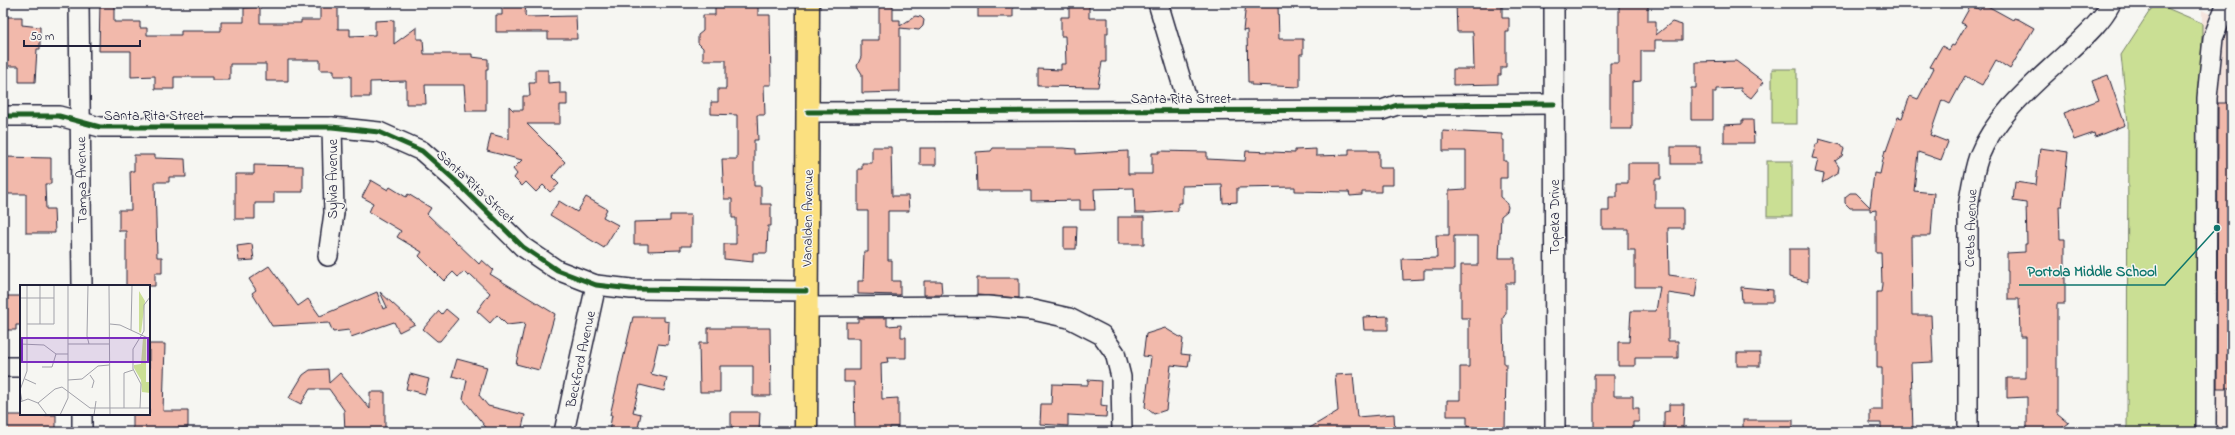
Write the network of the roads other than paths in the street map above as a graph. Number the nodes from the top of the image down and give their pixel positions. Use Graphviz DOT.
graph roads {
  1 [pos="79,3"];
  2 [pos="808,3"];
  3 [pos="1158,3"];
  4 [pos="1554,3"];
  5 [pos="2111,3"];
  6 [pos="2227,3"];
  7 [pos="1554,104"];
  8 [pos="1190,110"];
  9 [pos="808,112"];
  10 [pos="3,116"];
  11 [pos="79,120"];
  12 [pos="332,127"];
  13 [pos="328,256"];
  14 [pos="82,285"];
  15 [pos="596,285"];
  16 [pos="806,299"];
  17 [pos="3,368"];
  18 [pos="20,368"];
  19 [pos="82,415"];
  20 [pos="82,432"];
  21 [pos="564,432"];
  22 [pos="806,432"];
  23 [pos="1122,432"];
  24 [pos="1555,432"];
  25 [pos="1968,432"];
  26 [pos="2206,432"];
  1 -- 11 [label="street, Tampa Avenue"];
  2 -- 9 [label="main road, Vanalden Avenue"];
  3 -- 8 [label="street"];
  4 -- 7 [label="street, Topeka Drive"];
  5 -- 25 [label="street, Crebs Avenue"];
  6 -- 26 [label="street"];
  7 -- 8 [label="street, Santa Rita Street"];
  7 -- 24 [label="street, Topeka Drive"];
  8 -- 9 [label="street, Santa Rita Street"];
  9 -- 16 [label="main road, Vanalden Avenue"];
  10 -- 11 [label="street, Santa Rita Street"];
  11 -- 12 [label="street, Santa Rita Street"];
  11 -- 14 [label="street, Tampa Avenue"];
  12 -- 13 [label="street, Sylvia Avenue"];
  12 -- 15 [label="street, Santa Rita Street"];
  15 -- 16 [label="street, Santa Rita Street"];
  15 -- 21 [label="street, Beckford Avenue"];
  16 -- 22 [label="main road, Vanalden Avenue"];
  16 -- 23 [label="street, Santa Rita Street"];
  17 -- 18 [label="street"];
  19 -- 20 [label="street"];
}
